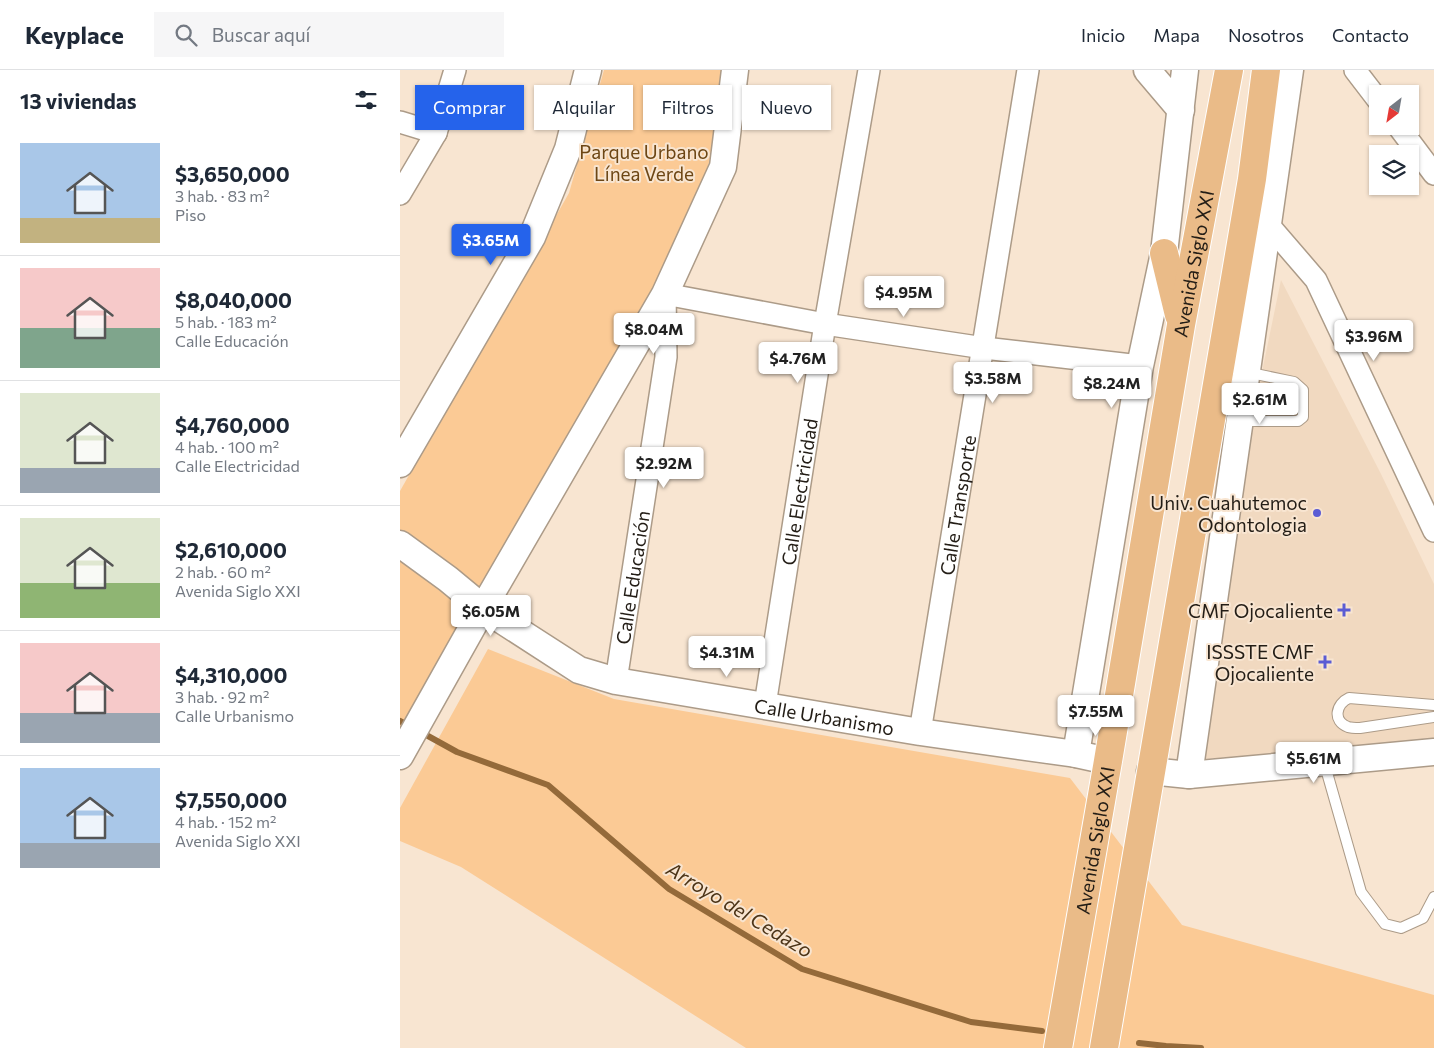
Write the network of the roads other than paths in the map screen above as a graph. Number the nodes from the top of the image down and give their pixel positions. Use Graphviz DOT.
graph roads {
  1 [pos="455,70"];
  2 [pos="588,70"];
  3 [pos="735,70"];
  4 [pos="869,70"];
  5 [pos="1028,70"];
  6 [pos="1147,70"];
  7 [pos="1185,70"];
  8 [pos="1229,70"];
  9 [pos="1266,70"];
  10 [pos="1279,70"];
  11 [pos="1290,70"];
  12 [pos="1355,70"];
  13 [pos="1369,88"];
  14 [pos="1182,110"];
  15 [pos="400,122"];
  16 [pos="436,133"];
  17 [pos="1405,135"];
  18 [pos="1434,174"];
  19 [pos="1252,179"];
  20 [pos="400,194"];
  21 [pos="1267,223"];
  22 [pos="1164,253"];
  23 [pos="665,294"];
  24 [pos="826,324"];
  25 [pos="1181,325"];
  26 [pos="984,348"];
  27 [pos="1140,366"];
  28 [pos="1246,372"];
  29 [pos="1239,421"];
  30 [pos="400,464"];
  31 [pos="1434,532"];
  32 [pos="400,544"];
  33 [pos="483,608"];
  34 [pos="616,681"];
  35 [pos="765,705"];
  36 [pos="1434,705"];
  37 [pos="1434,717"];
  38 [pos="920,732"];
  39 [pos="1434,752"];
  40 [pos="1076,754"];
  41 [pos="400,756"];
  42 [pos="1108,761"];
  43 [pos="1324,762"];
  44 [pos="1150,770"];
  45 [pos="1190,775"];
  46 [pos="1434,897"];
  47 [pos="1058,1048"];
  48 [pos="1104,1048"];
  1 -- 16 [label="street"];
  2 -- 30 [label="street"];
  3 -- 23 [label="street"];
  4 -- 24 [label="street, Calle Electricidad"];
  5 -- 26 [label="street, Calle Transporte"];
  6 -- 14 [label="street"];
  7 -- 14 [label="street, Avenida Siglo XXI"];
  8 -- 25 [label="highway, Avenida Siglo XXI"];
  9 -- 19 [label="highway"];
  10 -- 19 [label="highway"];
  11 -- 21 [label="street"];
  12 -- 13 [label="street"];
  14 -- 22 [label="street, Avenida Siglo XXI"];
  15 -- 16 [label="street"];
  16 -- 20 [label="street"];
  17 -- 18 [label="street"];
  19 -- 44 [label="highway"];
  21 -- 28 [label="street"];
  21 -- 31 [label="street"];
  22 -- 25 [label="highway"];
  22 -- 27 [label="street, Avenida Siglo XXI"];
  23 -- 24 [label="street"];
  23 -- 33 [label="street"];
  23 -- 34 [label="street, Calle Educación"];
  24 -- 26 [label="street"];
  24 -- 35 [label="street, Calle Electricidad"];
  25 -- 42 [label="highway, Avenida Siglo XXI"];
  26 -- 27 [label="street"];
  26 -- 38 [label="street, Calle Transporte"];
  27 -- 40 [label="street, Avenida Siglo XXI"];
  28 -- 29 [label="street"];
  28 -- 29 [label="lane"];
  29 -- 45 [label="street"];
  32 -- 33 [label="street, Calle Urbanismo"];
  33 -- 34 [label="street, Calle Urbanismo"];
  33 -- 41 [label="street"];
  34 -- 35 [label="street, Calle Urbanismo"];
  35 -- 38 [label="street, Calle Urbanismo"];
  36 -- 37 [label="lane"];
  38 -- 40 [label="street, Calle Urbanismo"];
  39 -- 43 [label="street"];
  40 -- 42 [label="street, Calle Urbanismo"];
  42 -- 47 [label="highway, Avenida Siglo XXI"];
  43 -- 45 [label="street"];
  43 -- 46 [label="lane"];
  44 -- 45 [label="street"];
  44 -- 48 [label="highway"];
}
